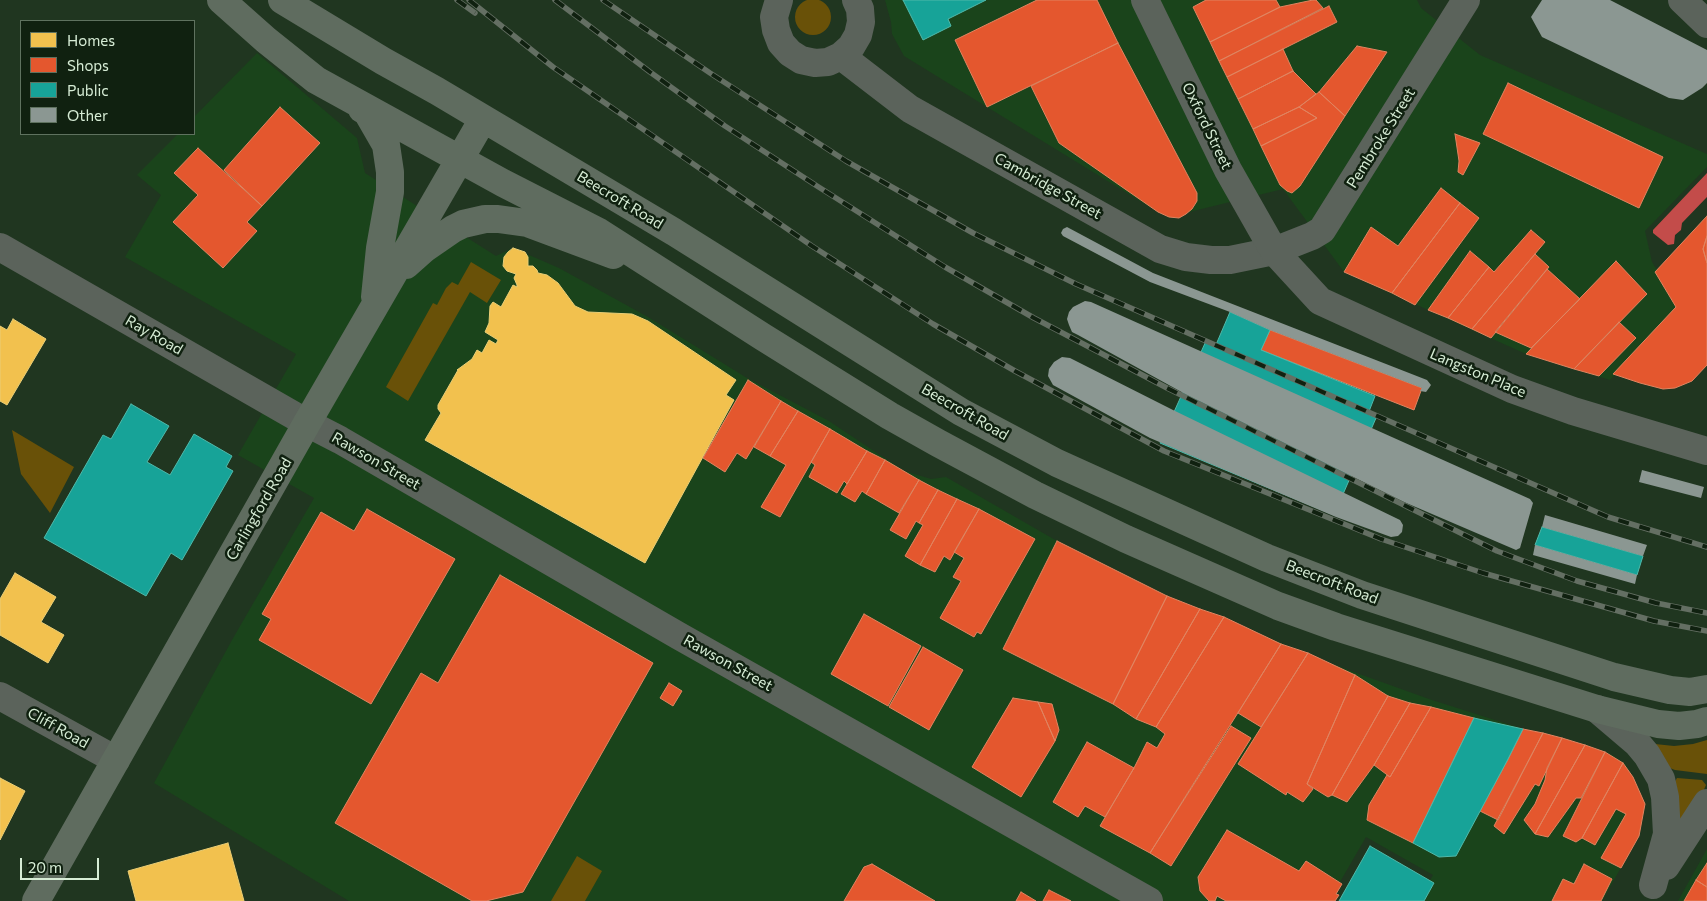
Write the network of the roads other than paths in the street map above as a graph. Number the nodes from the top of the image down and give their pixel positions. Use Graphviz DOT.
graph roads {
  1 [pos="221,0"];
  2 [pos="282,0"];
  3 [pos="856,0"];
  4 [pos="1145,0"];
  5 [pos="1466,0"];
  6 [pos="1682,0"];
  7 [pos="1695,0"];
  8 [pos="774,1"];
  9 [pos="1707,2"];
  10 [pos="1707,24"];
  11 [pos="841,56"];
  12 [pos="341,95"];
  13 [pos="483,119"];
  14 [pos="460,159"];
  15 [pos="0,247"];
  16 [pos="1274,250"];
  17 [pos="665,275"];
  18 [pos="374,308"];
  19 [pos="307,423"];
  20 [pos="1707,451"];
  21 [pos="1707,689"];
  22 [pos="0,696"];
  23 [pos="1596,709"];
  24 [pos="1707,721"];
  25 [pos="116,760"];
  26 [pos="1707,803"];
  27 [pos="1649,893"];
  28 [pos="36,901"];
  29 [pos="1149,901"];
  1 -- 12 [label="main road"];
  2 -- 13 [label="main road, Beecroft Road"];
  3 -- 11 [label="street"];
  4 -- 16 [label="street, Oxford Street"];
  5 -- 16 [label="street, Pembroke Street"];
  6 -- 10 [label="street"];
  7 -- 9 [label="street"];
  8 -- 11 [label="street"];
  11 -- 16 [label="street, Cambridge Street"];
  12 -- 14 [label="main road"];
  12 -- 18 [label="main road"];
  13 -- 14 [label="main road, Carlingford Road"];
  13 -- 21 [label="main road, Beecroft Road"];
  14 -- 17 [label="main road"];
  14 -- 18 [label="main road, Carlingford Road"];
  15 -- 19 [label="street, Ray Road"];
  16 -- 20 [label="street, Langston Place"];
  17 -- 18 [label="main road"];
  17 -- 23 [label="main road"];
  18 -- 19 [label="main road, Carlingford Road"];
  19 -- 25 [label="main road, Carlingford Road"];
  19 -- 29 [label="street, Rawson Street"];
  22 -- 25 [label="street, Cliff Road"];
  23 -- 24 [label="main road"];
  23 -- 27 [label="street"];
  25 -- 28 [label="main road, Carlingford Road"];
  26 -- 27 [label="street"];
}
